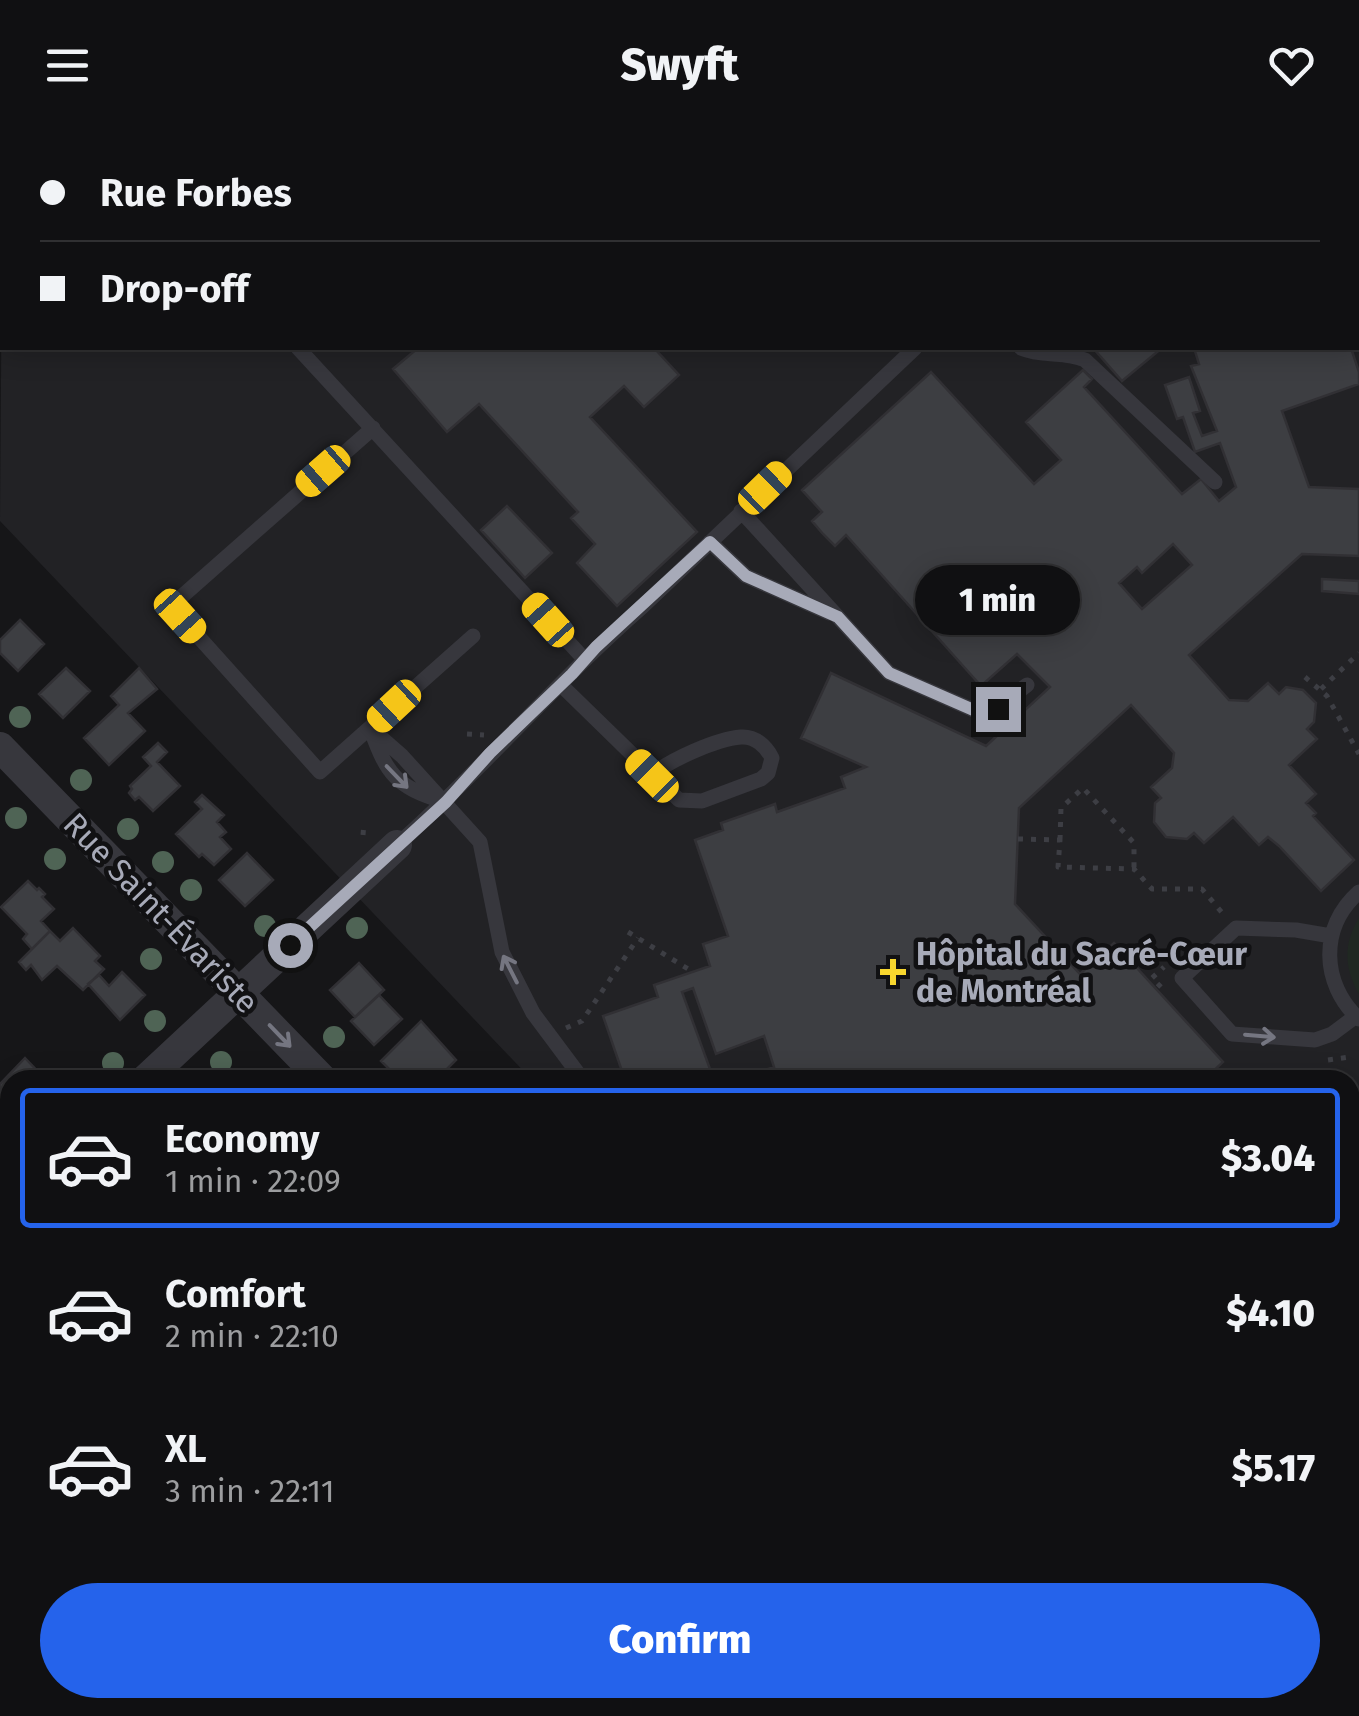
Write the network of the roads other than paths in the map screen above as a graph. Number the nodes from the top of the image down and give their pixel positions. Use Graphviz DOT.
graph roads {
  1 [pos="300,350"];
  2 [pos="913,350"];
  3 [pos="1026,350"];
  4 [pos="373,428"];
  5 [pos="1215,482"];
  6 [pos="741,512"];
  7 [pos="710,542"];
  8 [pos="838,617"];
  9 [pos="473,636"];
  10 [pos="585,660"];
  11 [pos="561,685"];
  12 [pos="1027,685"];
  13 [pos="370,728"];
  14 [pos="0,747"];
  15 [pos="652,776"];
  16 [pos="446,802"];
  17 [pos="397,845"];
  18 [pos="1359,892"];
  19 [pos="1331,936"];
  20 [pos="237,992"];
  21 [pos="1357,1018"];
  22 [pos="155,1070"];
  23 [pos="313,1070"];
  24 [pos="576,1070"];
  1 -- 4 [label="lane"];
  2 -- 6 [label="lane"];
  3 -- 5 [label="lane"];
  4 -- 10 [label="lane"];
  4 -- 13 [label="lane"];
  6 -- 7 [label="lane"];
  6 -- 8 [label="lane"];
  7 -- 8 [label="lane"];
  7 -- 10 [label="lane"];
  8 -- 12 [label="lane"];
  9 -- 13 [label="lane"];
  10 -- 11 [label="lane"];
  11 -- 15 [label="lane"];
  11 -- 16 [label="lane"];
  13 -- 16 [label="lane"];
  14 -- 20 [label="street, Rue Saint-Évariste"];
  15 -- 15 [label="lane"];
  16 -- 17 [label="lane"];
  24 -- 16 [label="lane, one-way"];
  17 -- 20 [label="street"];
  18 -- 19 [label="lane"];
  19 -- 21 [label="lane"];
  19 -- 21 [label="lane, one-way"];
  20 -- 22 [label="street"];
  20 -- 23 [label="street, Rue Saint-Évariste, one-way"];
}
